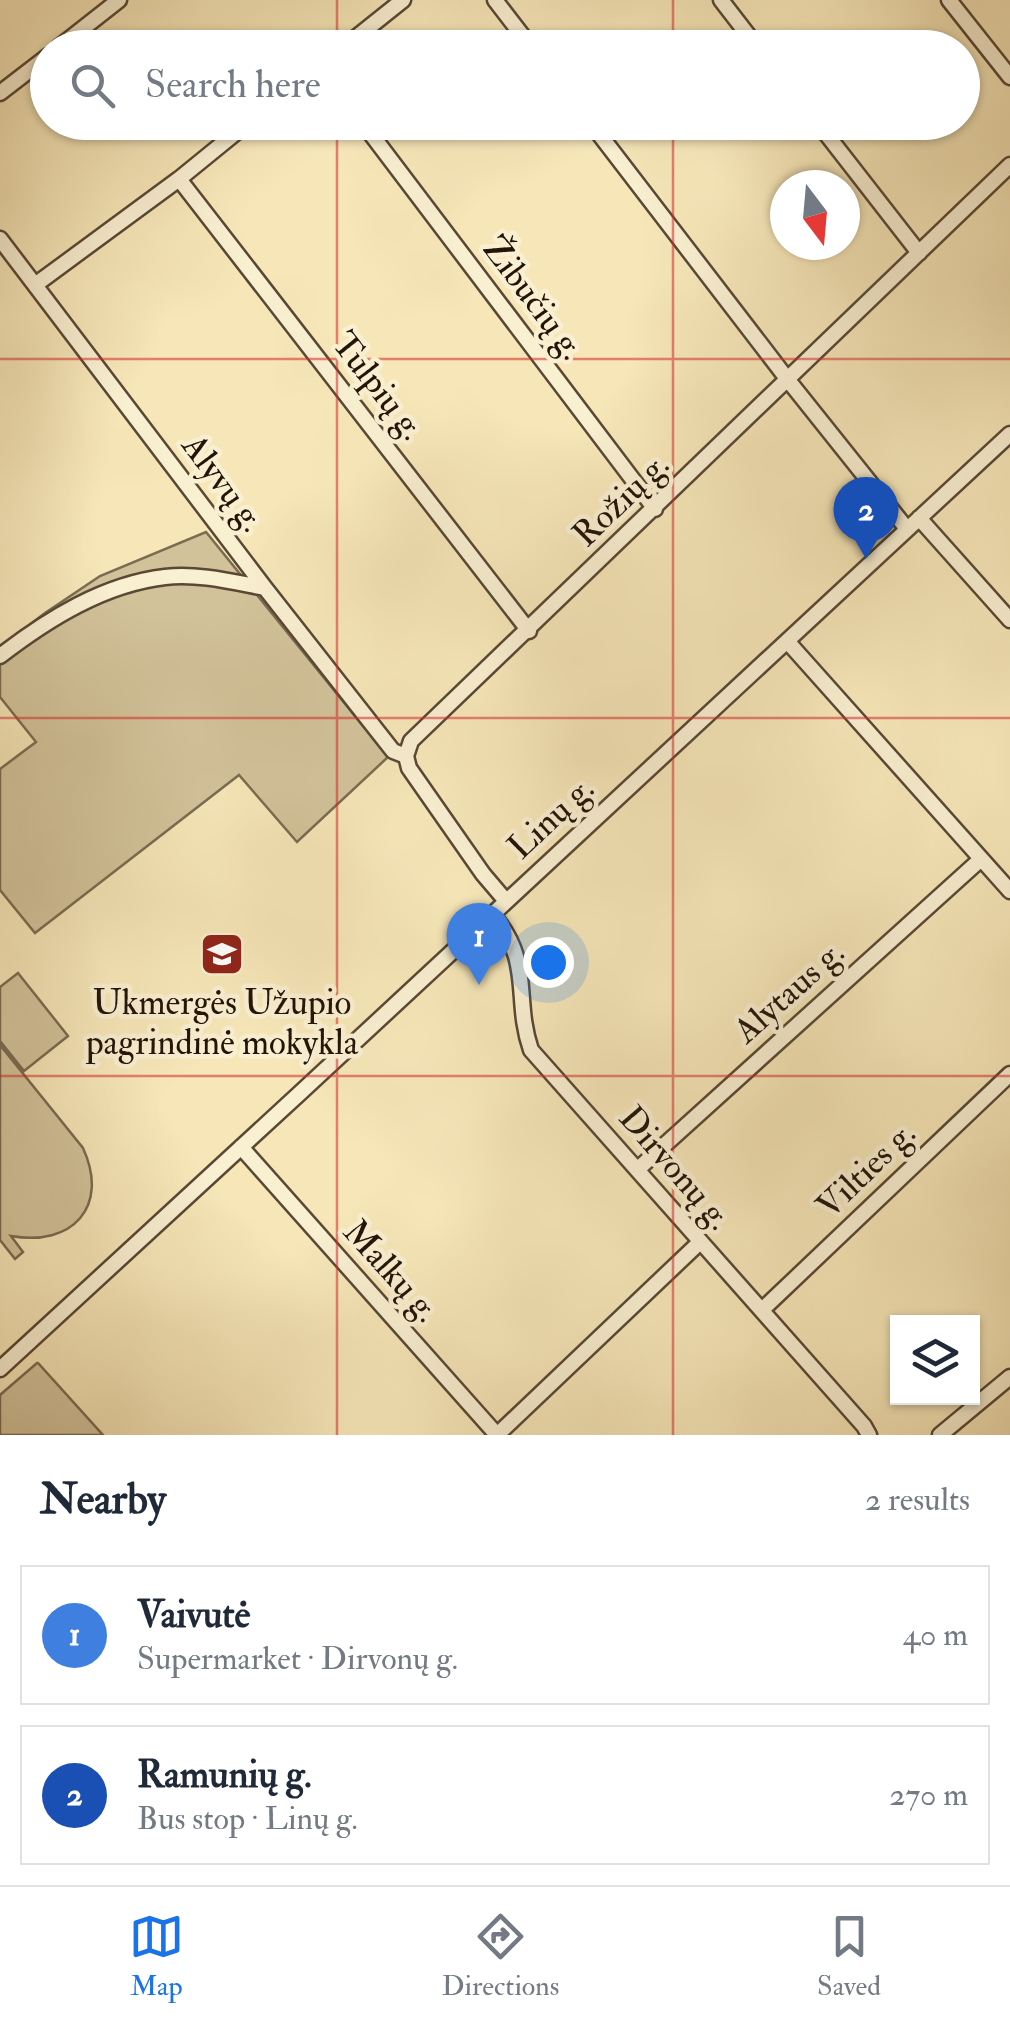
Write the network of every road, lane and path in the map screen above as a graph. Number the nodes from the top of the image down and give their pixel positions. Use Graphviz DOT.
graph roads {
  1 [pos="118,0"];
  2 [pos="404,0"];
  3 [pos="495,0"];
  4 [pos="721,0"];
  5 [pos="950,0"];
  6 [pos="80,30"];
  7 [pos="366,30"];
  8 [pos="518,30"];
  9 [pos="744,30"];
  10 [pos="973,30"];
  11 [pos="980,39"];
  12 [pos="30,70"];
  13 [pos="1010,78"];
  14 [pos="0,93"];
  15 [pos="228,140"];
  16 [pos="376,140"];
  17 [pos="604,140"];
  18 [pos="831,140"];
  19 [pos="1010,165"];
  20 [pos="180,179"];
  21 [pos="0,239"];
  22 [pos="919,253"];
  23 [pos="35,285"];
  24 [pos="788,380"];
  25 [pos="1010,434"];
  26 [pos="655,509"];
  27 [pos="920,518"];
  28 [pos="908,529"];
  29 [pos="265,588"];
  30 [pos="1010,620"];
  31 [pos="529,630"];
  32 [pos="787,641"];
  33 [pos="0,656"];
  34 [pos="406,756"];
  35 [pos="980,859"];
  36 [pos="1010,891"];
  37 [pos="506,901"];
  38 [pos="492,914"];
  39 [pos="1010,1074"];
  40 [pos="241,1147"];
  41 [pos="638,1170"];
  42 [pos="699,1242"];
  43 [pos="763,1309"];
  44 [pos="0,1368"];
  45 [pos="1010,1377"];
  46 [pos="497,1435"];
  47 [pos="869,1435"];
  48 [pos="940,1435"];
  1 -- 6 [label="street"];
  2 -- 7 [label="street"];
  3 -- 8 [label="street"];
  4 -- 9 [label="street"];
  5 -- 10 [label="street"];
  11 -- 13 [label="street"];
  12 -- 14 [label="street"];
  15 -- 20 [label="street"];
  16 -- 26 [label="street, Žibučių g."];
  17 -- 24 [label="street"];
  18 -- 22 [label="street"];
  19 -- 22 [label="street, Rožių g."];
  20 -- 23 [label="street"];
  20 -- 31 [label="street, Tulpių g."];
  21 -- 23 [label="street, Alyvų g."];
  22 -- 24 [label="street, Rožių g."];
  23 -- 29 [label="street, Alyvų g."];
  24 -- 26 [label="street, Rožių g."];
  24 -- 28 [label="street"];
  25 -- 27 [label="street, Linų g."];
  26 -- 31 [label="street, Rožių g."];
  27 -- 28 [label="street, Linų g."];
  27 -- 30 [label="street"];
  28 -- 32 [label="street, Linų g."];
  29 -- 33 [label="street"];
  29 -- 34 [label="street, Alyvų g."];
  31 -- 34 [label="street, Rožių g."];
  32 -- 35 [label="street"];
  32 -- 37 [label="street, Linų g."];
  34 -- 37 [label="street"];
  35 -- 36 [label="street"];
  35 -- 41 [label="street, Alytaus g."];
  37 -- 38 [label="street, Linų g."];
  38 -- 40 [label="street, Linų g."];
  38 -- 41 [label="street, Dirvonų g."];
  39 -- 43 [label="street, Vilties g."];
  40 -- 44 [label="street, Linų g."];
  40 -- 46 [label="street, Malkų g."];
  41 -- 42 [label="street, Dirvonų g."];
  42 -- 43 [label="street, Dirvonų g."];
  42 -- 46 [label="street"];
  43 -- 47 [label="street, Dirvonų g."];
  45 -- 48 [label="street"];
}
